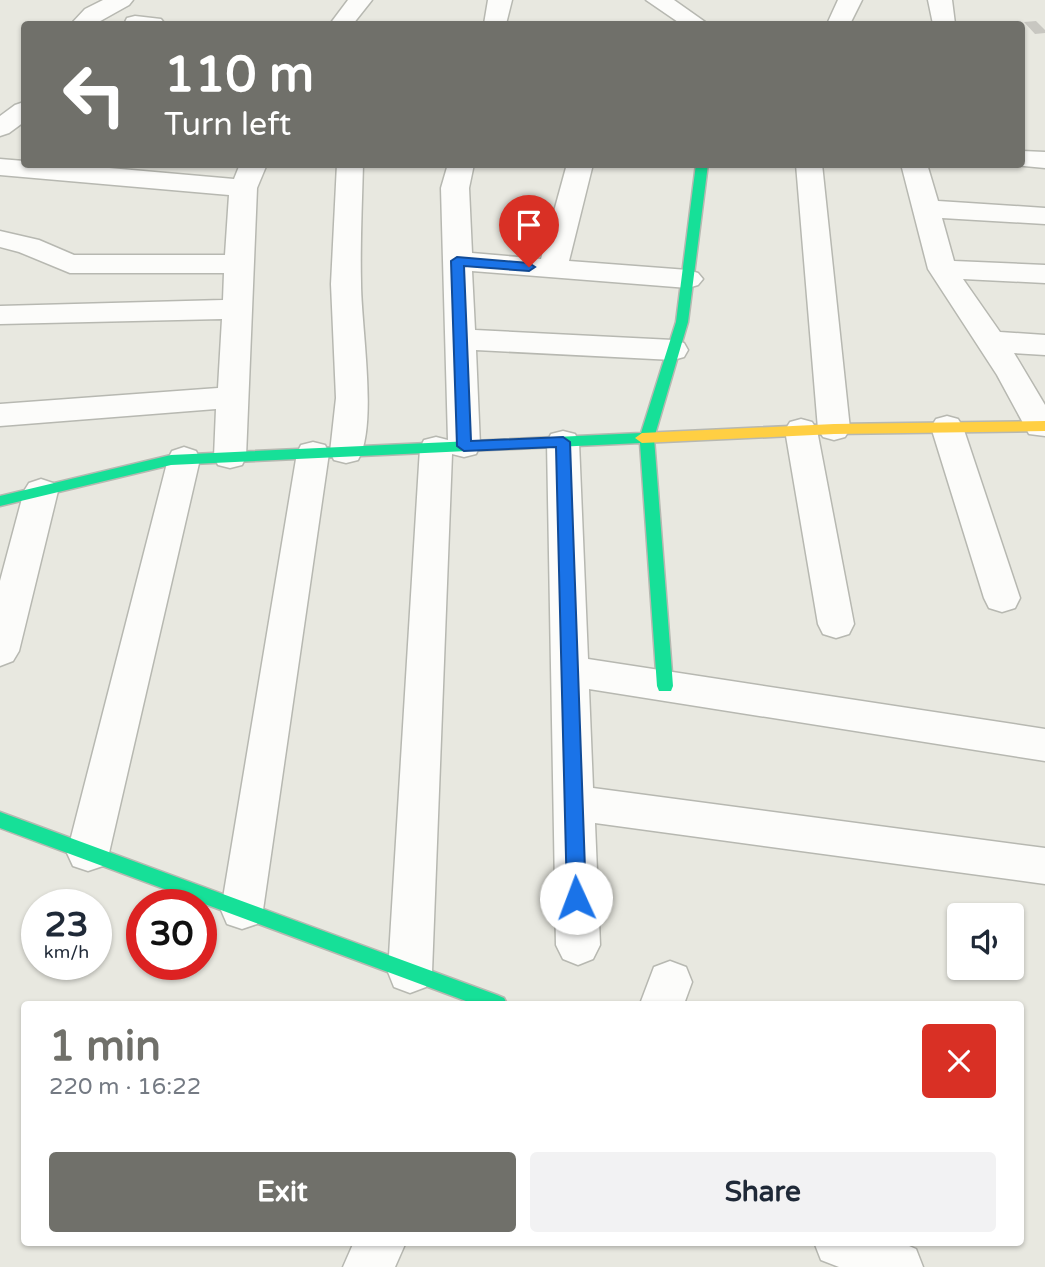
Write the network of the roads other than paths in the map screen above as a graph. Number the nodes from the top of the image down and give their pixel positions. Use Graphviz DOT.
graph roads {
  1 [pos="121,0"];
  2 [pos="360,0"];
  3 [pos="850,0"];
  4 [pos="940,0"];
  5 [pos="662,1"];
  6 [pos="85,21"];
  7 [pos="343,21"];
  8 [pos="691,21"];
  9 [pos="840,21"];
  10 [pos="944,21"];
  11 [pos="21,112"];
  12 [pos="0,128"];
  13 [pos="1025,159"];
  14 [pos="1045,160"];
  15 [pos="0,167"];
  16 [pos="21,168"];
  17 [pos="28,168"];
  18 [pos="350,168"];
  19 [pos="460,168"];
  20 [pos="579,168"];
  21 [pos="702,168"];
  22 [pos="809,168"];
  23 [pos="915,168"];
  24 [pos="248,176"];
  25 [pos="925,209"];
  26 [pos="1045,216"];
  27 [pos="0,239"];
  28 [pos="457,261"];
  29 [pos="239,264"];
  30 [pos="553,269"];
  31 [pos="942,269"];
  32 [pos="1045,274"];
  33 [pos="688,279"];
  34 [pos="237,309"];
  35 [pos="0,315"];
  36 [pos="460,338"];
  37 [pos="991,341"];
  38 [pos="1045,345"];
  39 [pos="673,350"];
  40 [pos="232,397"];
  41 [pos="0,415"];
  42 [pos="1042,426"];
  43 [pos="947,427"];
  44 [pos="817,430"];
  45 [pos="647,438"];
  46 [pos="563,442"];
  47 [pos="450,447"];
  48 [pos="330,453"];
  49 [pos="230,457"];
  50 [pos="184,460"];
  51 [pos="41,491"];
  52 [pos="0,501"];
  53 [pos="1002,598"];
  54 [pos="836,624"];
  55 [pos="0,651"];
  56 [pos="570,671"];
  57 [pos="665,686"];
  58 [pos="1045,745"];
  59 [pos="574,803"];
  60 [pos="0,820"];
  61 [pos="88,853"];
  62 [pos="1045,866"];
  63 [pos="242,910"];
  64 [pos="578,945"];
  65 [pos="410,972"];
  66 [pos="489,1001"];
  67 [pos="379,1246"];
  68 [pos="848,1246"];
  69 [pos="368,1267"];
  70 [pos="898,1267"];
  1 -- 6 [label="street"];
  2 -- 7 [label="street"];
  3 -- 9 [label="street"];
  4 -- 10 [label="street"];
  5 -- 8 [label="street"];
  11 -- 12 [label="street"];
  13 -- 14 [label="street"];
  15 -- 16 [label="street"];
  17 -- 24 [label="street"];
  18 -- 48 [label="street"];
  19 -- 28 [label="street"];
  20 -- 30 [label="street"];
  21 -- 33 [label="street"];
  22 -- 44 [label="street"];
  23 -- 25 [label="street"];
  24 -- 29 [label="street"];
  25 -- 26 [label="street"];
  25 -- 31 [label="street"];
  27 -- 29 [label="street"];
  28 -- 30 [label="street"];
  28 -- 36 [label="street"];
  29 -- 34 [label="street"];
  30 -- 33 [label="street"];
  31 -- 32 [label="street"];
  31 -- 37 [label="street"];
  33 -- 39 [label="street"];
  34 -- 35 [label="street"];
  34 -- 40 [label="street"];
  36 -- 39 [label="street"];
  36 -- 47 [label="street"];
  37 -- 38 [label="street"];
  37 -- 42 [label="street"];
  39 -- 45 [label="street"];
  40 -- 41 [label="street"];
  40 -- 49 [label="street"];
  42 -- 43 [label="street"];
  43 -- 44 [label="street"];
  43 -- 53 [label="street"];
  44 -- 45 [label="street"];
  44 -- 54 [label="street"];
  45 -- 46 [label="street"];
  45 -- 57 [label="street"];
  46 -- 47 [label="street"];
  46 -- 56 [label="street"];
  47 -- 48 [label="street"];
  47 -- 65 [label="street"];
  48 -- 49 [label="street"];
  48 -- 63 [label="street"];
  49 -- 50 [label="street"];
  50 -- 51 [label="street"];
  50 -- 61 [label="street"];
  51 -- 52 [label="street"];
  51 -- 55 [label="street"];
  56 -- 57 [label="street"];
  56 -- 59 [label="street"];
  57 -- 58 [label="street"];
  59 -- 62 [label="street"];
  59 -- 64 [label="street"];
  60 -- 61 [label="street"];
  61 -- 63 [label="street"];
  63 -- 65 [label="street"];
  65 -- 66 [label="street"];
  67 -- 69 [label="street"];
  68 -- 70 [label="street"];
}
